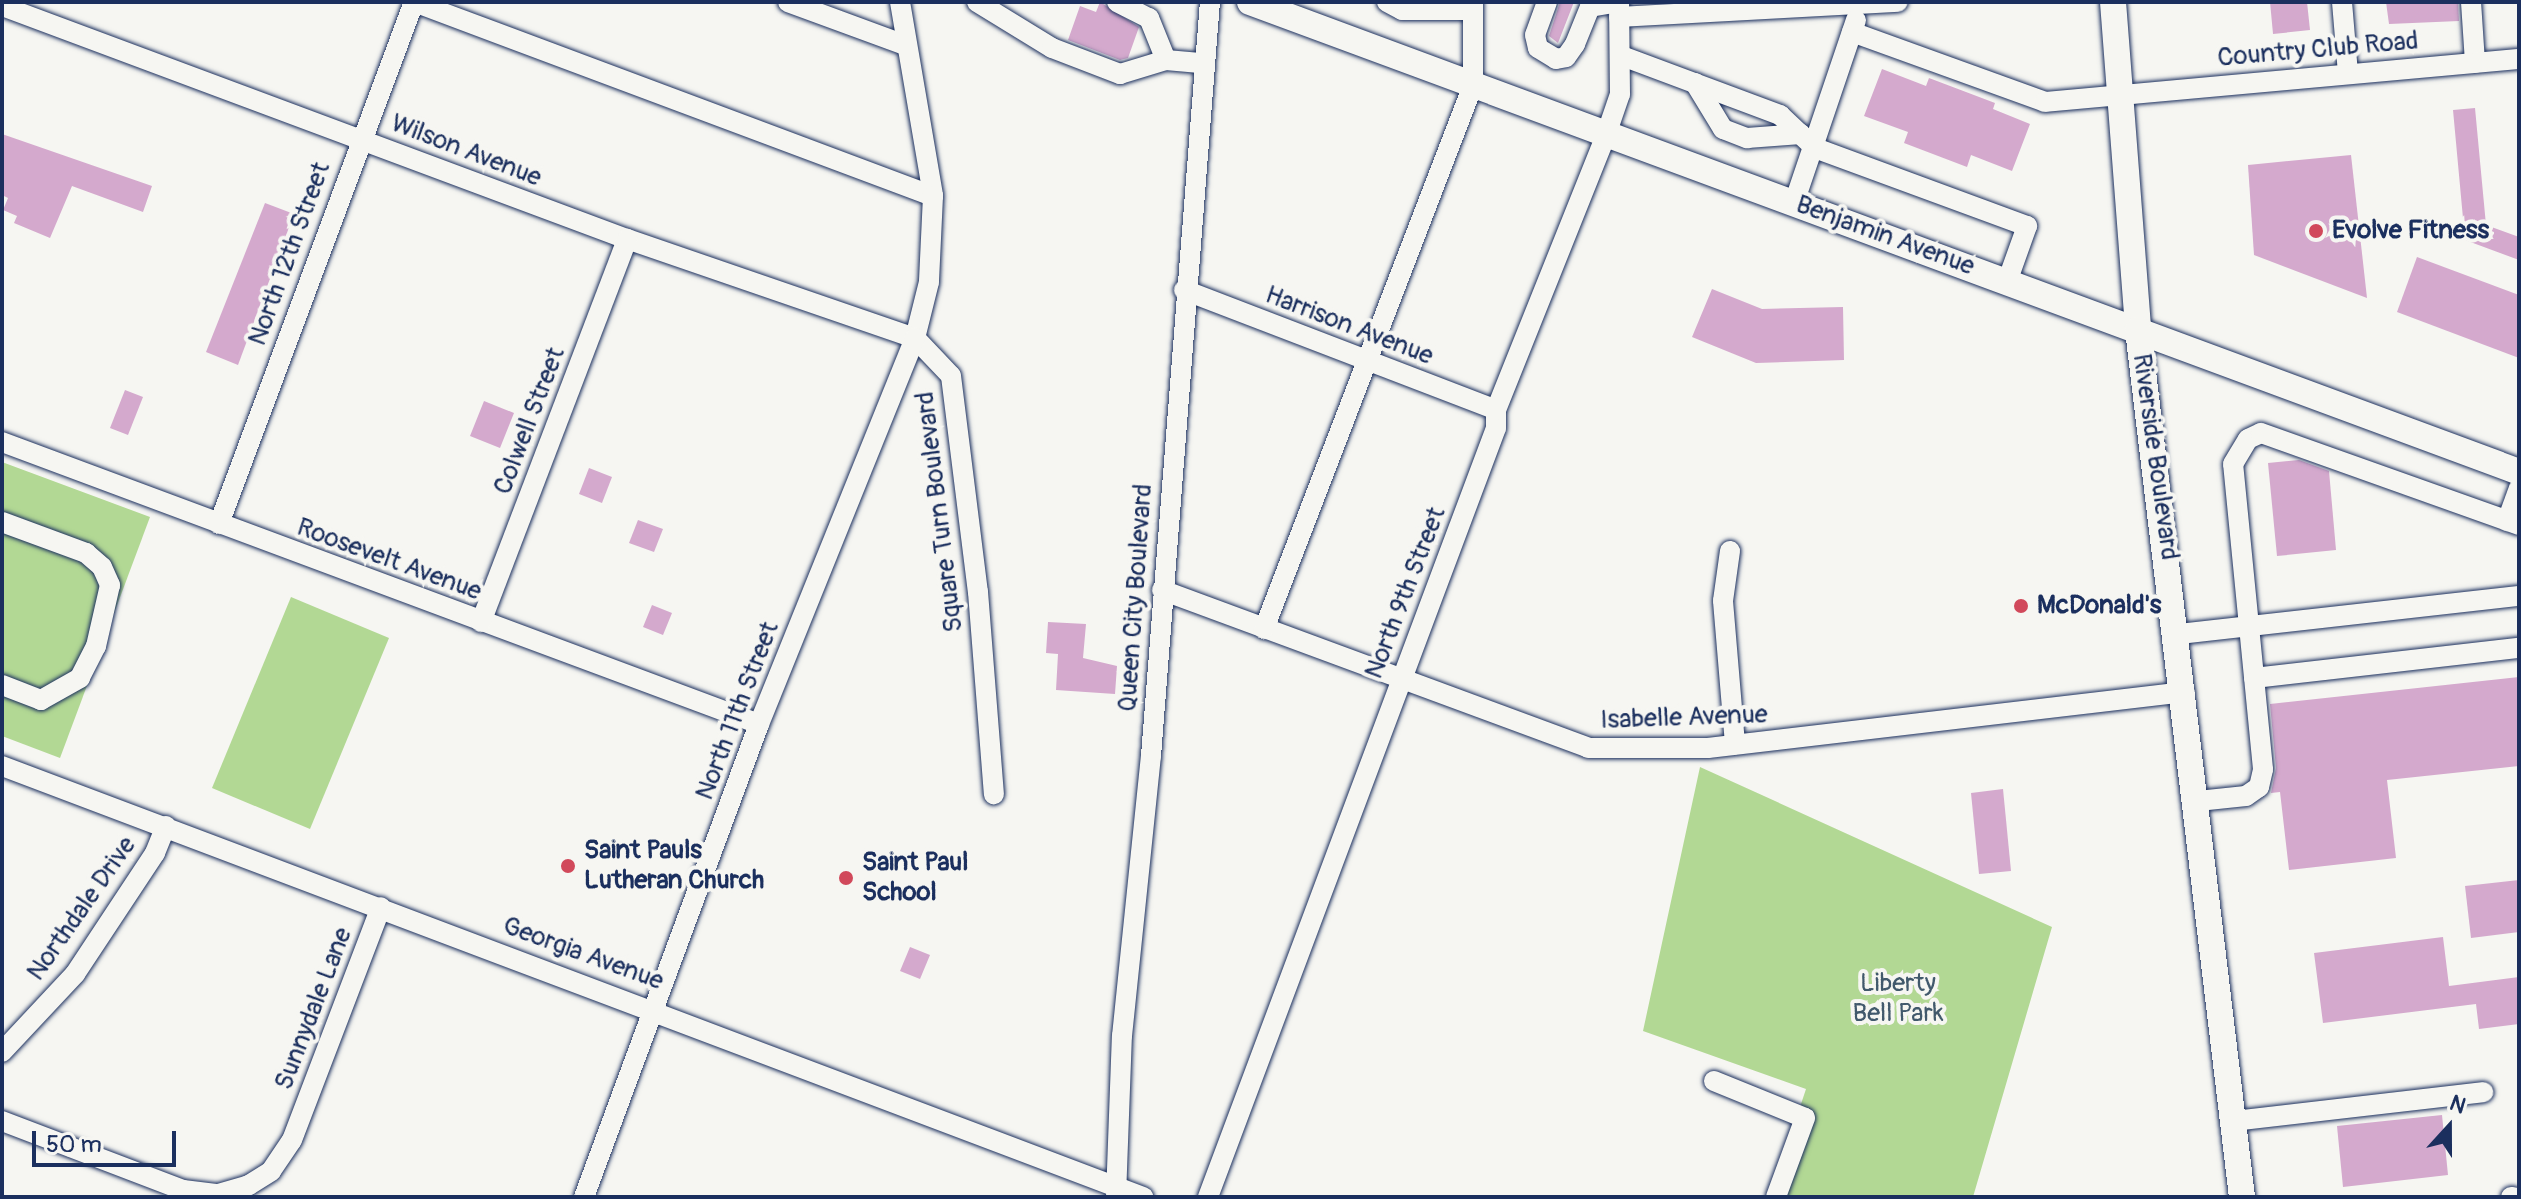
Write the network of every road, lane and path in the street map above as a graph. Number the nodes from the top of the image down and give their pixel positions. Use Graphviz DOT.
graph roads {
  1 [pos="414,2"];
  2 [pos="788,2"];
  3 [pos="900,2"];
  4 [pos="977,2"];
  5 [pos="1117,2"];
  6 [pos="1210,2"];
  7 [pos="1250,2"];
  8 [pos="1387,2"];
  9 [pos="1547,2"];
  10 [pos="1898,2"];
  11 [pos="2113,2"];
  12 [pos="2342,2"];
  13 [pos="2471,2"];
  14 [pos="1862,5"];
  15 [pos="2,6"];
  16 [pos="1473,6"];
  17 [pos="1618,7"];
  18 [pos="1852,32"];
  19 [pos="905,45"];
  20 [pos="1622,56"];
  21 [pos="2519,59"];
  22 [pos="1166,60"];
  23 [pos="1203,63"];
  24 [pos="2475,63"];
  25 [pos="2348,73"];
  26 [pos="1695,83"];
  27 [pos="1473,85"];
  28 [pos="2122,94"];
  29 [pos="1607,132"];
  30 [pos="360,139"];
  31 [pos="1808,141"];
  32 [pos="933,196"];
  33 [pos="1794,203"];
  34 [pos="627,239"];
  35 [pos="2007,282"];
  36 [pos="1184,290"];
  37 [pos="2138,330"];
  38 [pos="915,338"];
  39 [pos="1370,362"];
  40 [pos="1496,410"];
  41 [pos="2,442"];
  42 [pos="2519,472"];
  43 [pos="2519,488"];
  44 [pos="2,522"];
  45 [pos="2513,523"];
  46 [pos="219,524"];
  47 [pos="1730,551"];
  48 [pos="1162,590"];
  49 [pos="2519,596"];
  50 [pos="481,622"];
  51 [pos="2249,627"];
  52 [pos="1264,629"];
  53 [pos="2179,634"];
  54 [pos="2519,648"];
  55 [pos="2254,678"];
  56 [pos="1401,681"];
  57 [pos="2,685"];
  58 [pos="2185,692"];
  59 [pos="759,724"];
  60 [pos="1735,745"];
  61 [pos="2,766"];
  62 [pos="994,794"];
  63 [pos="2198,801"];
  64 [pos="166,826"];
  65 [pos="381,907"];
  66 [pos="654,1009"];
  67 [pos="2,1052"];
  68 [pos="1714,1081"];
  69 [pos="2483,1092"];
  70 [pos="2,1121"];
  71 [pos="2234,1121"];
  72 [pos="1116,1192"];
  73 [pos="584,1197"];
  74 [pos="1143,1197"];
  75 [pos="1208,1197"];
  76 [pos="1776,1197"];
  77 [pos="2242,1197"];
  1 -- 30 [label="street, North 12th Street"];
  1 -- 32 [label="street"];
  2 -- 19 [label="street"];
  3 -- 19 [label="street"];
  4 -- 22 [label="street"];
  5 -- 22 [label="street"];
  6 -- 23 [label="street, Queen City Boulevard"];
  7 -- 27 [label="main road, Benjamin Avenue"];
  8 -- 16 [label="street"];
  9 -- 17 [label="street"];
  10 -- 14 [label="street"];
  11 -- 28 [label="main road, Riverside Boulevard"];
  12 -- 25 [label="street"];
  13 -- 24 [label="street"];
  14 -- 17 [label="street"];
  14 -- 18 [label="street"];
  15 -- 30 [label="street, Wilson Avenue"];
  16 -- 27 [label="street"];
  17 -- 20 [label="street, North 9th Street"];
  18 -- 28 [label="street, Country Club Road"];
  18 -- 31 [label="street"];
  19 -- 32 [label="street"];
  20 -- 26 [label="street"];
  20 -- 29 [label="street, North 9th Street"];
  21 -- 24 [label="street, Country Club Road"];
  22 -- 23 [label="street"];
  23 -- 36 [label="street, Queen City Boulevard"];
  24 -- 25 [label="street, Country Club Road"];
  25 -- 28 [label="street, Country Club Road"];
  26 -- 31 [label="street"];
  26 -- 31 [label="street"];
  27 -- 29 [label="main road, Benjamin Avenue"];
  27 -- 39 [label="street"];
  28 -- 37 [label="main road, Riverside Boulevard"];
  29 -- 33 [label="main road, Benjamin Avenue"];
  29 -- 40 [label="street, North 9th Street"];
  30 -- 34 [label="street, Wilson Avenue"];
  30 -- 46 [label="street, North 12th Street"];
  31 -- 33 [label="street"];
  31 -- 35 [label="street"];
  32 -- 38 [label="street"];
  33 -- 35 [label="main road, Benjamin Avenue"];
  34 -- 38 [label="street, Wilson Avenue"];
  34 -- 50 [label="street, Colwell Street"];
  35 -- 37 [label="main road, Benjamin Avenue"];
  36 -- 39 [label="street, Harrison Avenue"];
  36 -- 48 [label="street, Queen City Boulevard"];
  37 -- 42 [label="main road, Benjamin Avenue"];
  37 -- 53 [label="main road, Riverside Boulevard"];
  38 -- 59 [label="street, North 11th Street"];
  38 -- 62 [label="street, Square Turn Boulevard"];
  39 -- 40 [label="street, Harrison Avenue"];
  39 -- 52 [label="street"];
  40 -- 56 [label="street, North 9th Street"];
  41 -- 46 [label="street, Roosevelt Avenue"];
  43 -- 45 [label="street"];
  44 -- 57 [label="street"];
  45 -- 51 [label="street"];
  46 -- 50 [label="street, Roosevelt Avenue"];
  47 -- 60 [label="street"];
  48 -- 52 [label="street, Isabelle Avenue"];
  48 -- 72 [label="street, Queen City Boulevard"];
  49 -- 51 [label="street"];
  50 -- 59 [label="street, Roosevelt Avenue"];
  51 -- 53 [label="street"];
  51 -- 55 [label="street"];
  52 -- 56 [label="street, Isabelle Avenue"];
  53 -- 58 [label="main road, Riverside Boulevard"];
  54 -- 55 [label="street"];
  55 -- 63 [label="street"];
  56 -- 60 [label="street, Isabelle Avenue"];
  56 -- 75 [label="street, North 9th Street"];
  58 -- 60 [label="street, Isabelle Avenue"];
  58 -- 63 [label="main road, Riverside Boulevard"];
  59 -- 66 [label="street, North 11th Street"];
  61 -- 64 [label="street, Georgia Avenue"];
  63 -- 71 [label="main road, Riverside Boulevard"];
  64 -- 65 [label="street, Georgia Avenue"];
  64 -- 67 [label="street, Northdale Drive"];
  65 -- 66 [label="street, Georgia Avenue"];
  65 -- 70 [label="street, Sunnydale Lane"];
  66 -- 72 [label="street, Georgia Avenue"];
  66 -- 73 [label="street, North 11th Street"];
  68 -- 76 [label="street"];
  69 -- 71 [label="street"];
  71 -- 77 [label="main road, Riverside Boulevard"];
  72 -- 74 [label="street, Georgia Avenue"];
}
